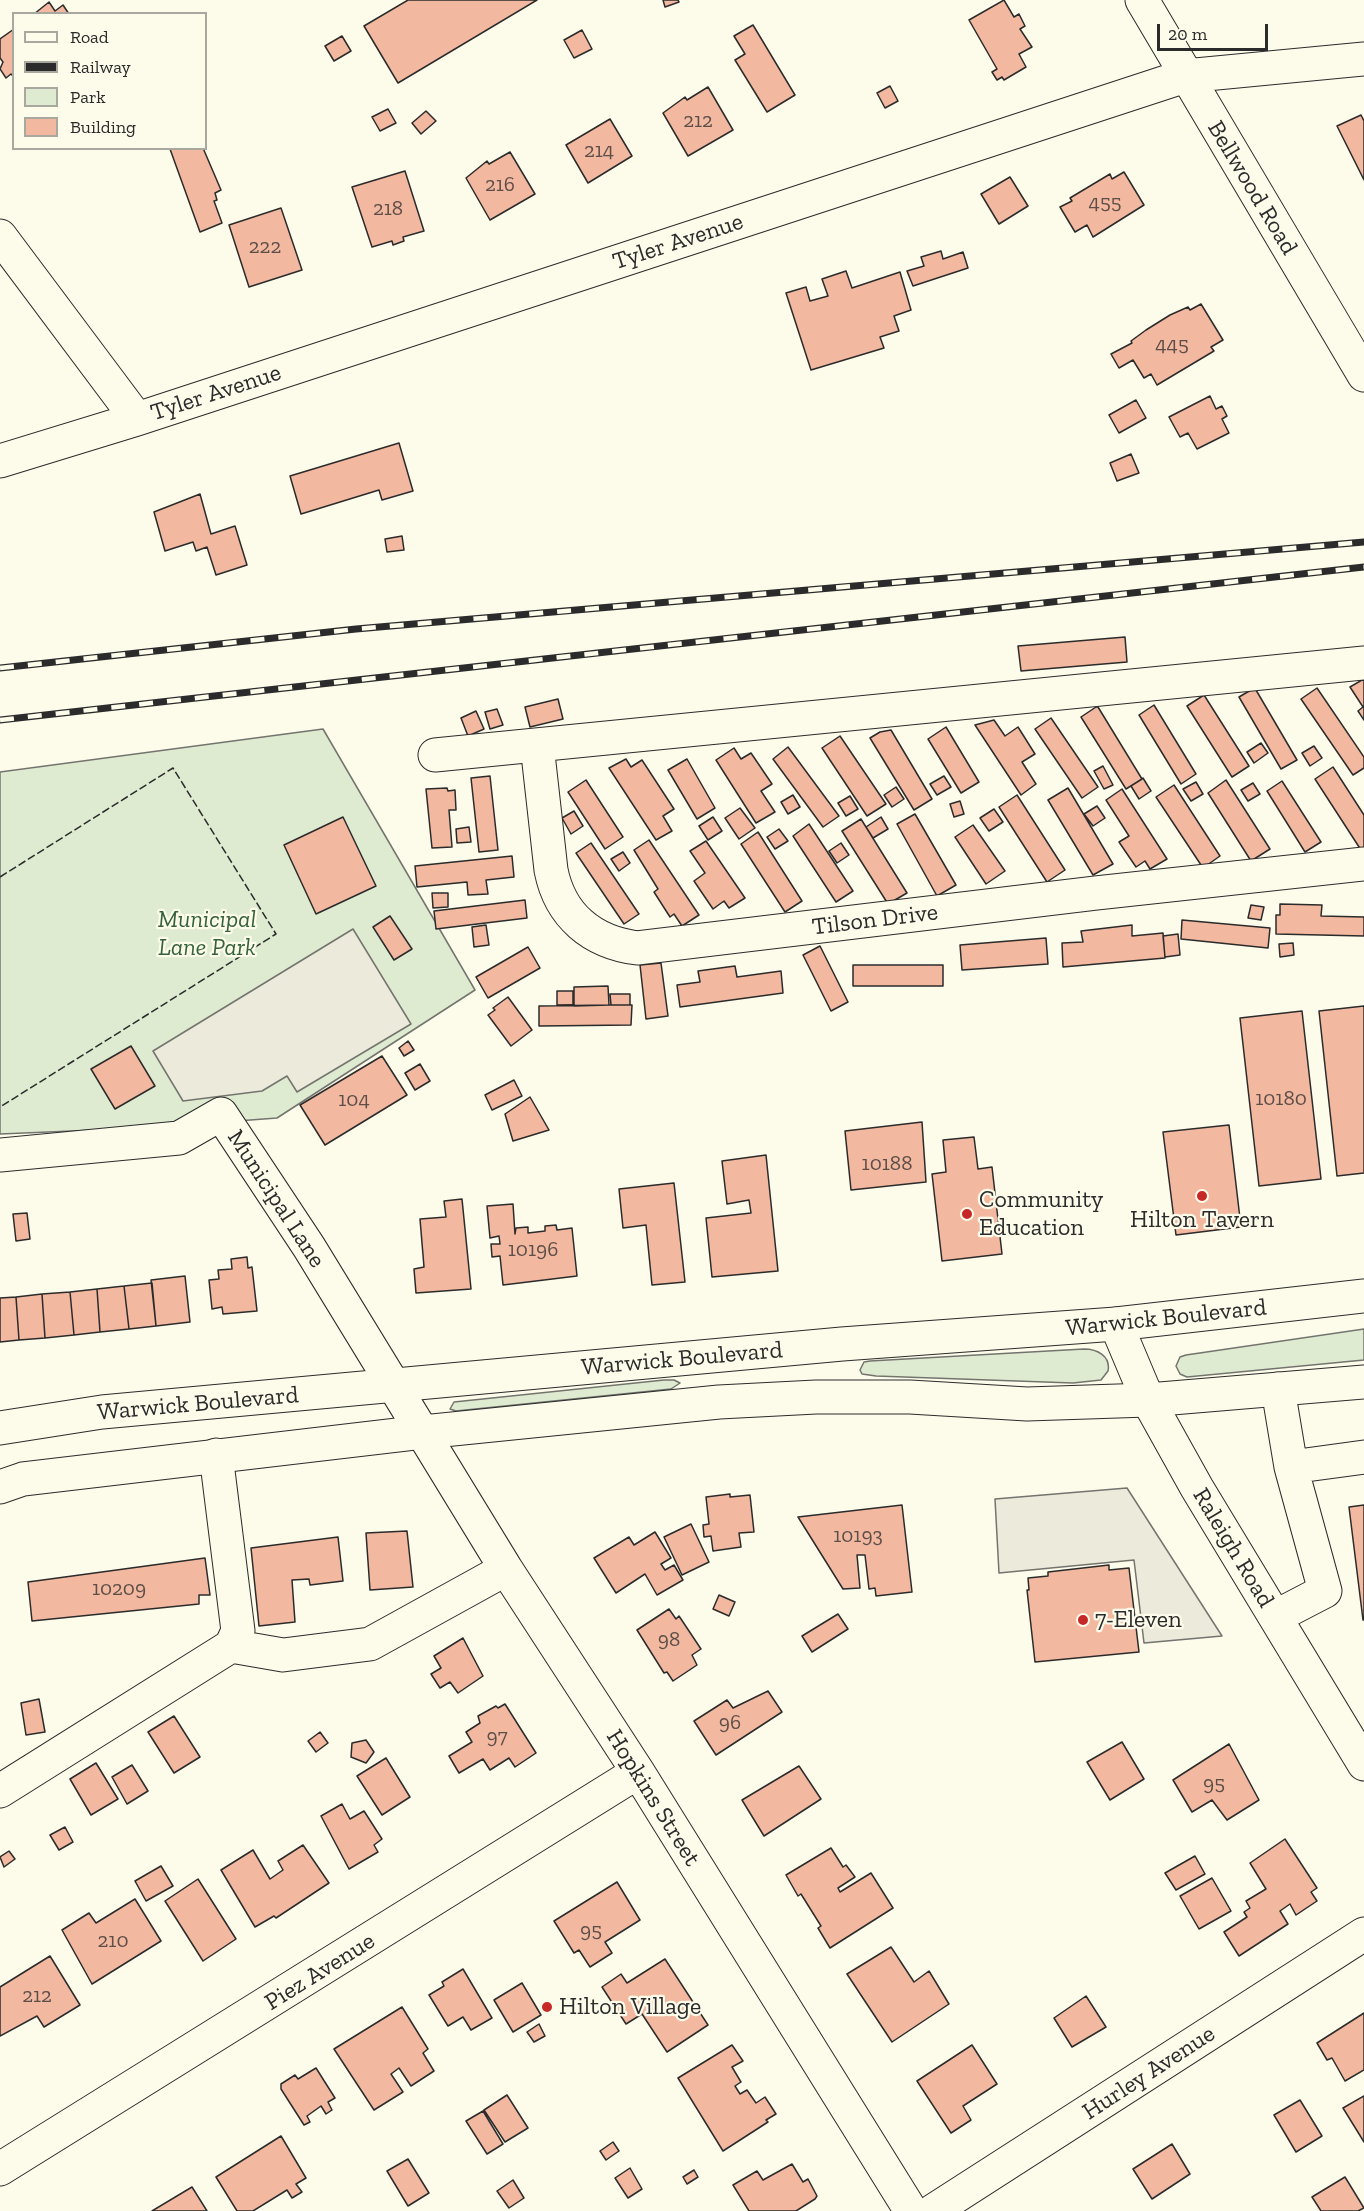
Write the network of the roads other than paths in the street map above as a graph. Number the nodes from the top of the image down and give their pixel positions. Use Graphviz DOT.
graph roads {
  1 [pos="1142,0"];
  2 [pos="1364,59"];
  3 [pos="1185,76"];
  4 [pos="0,236"];
  5 [pos="1364,375"];
  6 [pos="137,419"];
  7 [pos="0,461"];
  8 [pos="1364,663"];
  9 [pos="537,745"];
  10 [pos="435,755"];
  11 [pos="1364,864"];
  12 [pos="0,1155"];
  13 [pos="1364,1296"];
  14 [pos="1116,1324"];
  15 [pos="1364,1382"];
  16 [pos="394,1387"];
  17 [pos="1278,1389"];
  18 [pos="1148,1400"];
  19 [pos="0,1428"];
  20 [pos="423,1432"];
  21 [pos="216,1455"];
  22 [pos="1364,1457"];
  23 [pos="1291,1467"];
  24 [pos="0,1486"];
  25 [pos="506,1569"];
  26 [pos="1275,1617"];
  27 [pos="231,1646"];
  28 [pos="1364,1764"];
  29 [pos="638,1772"];
  30 [pos="0,1791"];
  31 [pos="1364,1934"];
  32 [pos="0,2169"];
  33 [pos="911,2211"];
  34 [pos="933,2211"];
  1 -- 3 [label="street, Bellwood Road"];
  2 -- 3 [label="street, Tyler Avenue"];
  3 -- 5 [label="street, Bellwood Road"];
  3 -- 6 [label="street, Tyler Avenue"];
  4 -- 6 [label="street"];
  6 -- 7 [label="street, Tyler Avenue"];
  8 -- 9 [label="street"];
  9 -- 10 [label="street"];
  9 -- 11 [label="street, Tilson Drive"];
  12 -- 16 [label="street, Municipal Lane"];
  13 -- 14 [label="street, Warwick Boulevard"];
  14 -- 16 [label="street, Warwick Boulevard"];
  14 -- 18 [label="street, Raleigh Road"];
  15 -- 17 [label="street, Warwick Boulevard"];
  16 -- 19 [label="street, Warwick Boulevard"];
  16 -- 20 [label="street, Hopkins Street"];
  17 -- 18 [label="street, Warwick Boulevard"];
  17 -- 23 [label="street"];
  18 -- 20 [label="street, Warwick Boulevard"];
  18 -- 26 [label="street, Raleigh Road"];
  20 -- 21 [label="street, Warwick Boulevard"];
  20 -- 25 [label="street, Hopkins Street"];
  21 -- 24 [label="street, Warwick Boulevard"];
  21 -- 27 [label="street"];
  22 -- 23 [label="street"];
  23 -- 26 [label="street"];
  25 -- 27 [label="street"];
  25 -- 29 [label="street, Hopkins Street"];
  26 -- 28 [label="street, Raleigh Road"];
  27 -- 30 [label="street"];
  29 -- 32 [label="street, Piez Avenue"];
  29 -- 33 [label="street, Hopkins Street"];
  31 -- 34 [label="street, Hurley Avenue"];
}
